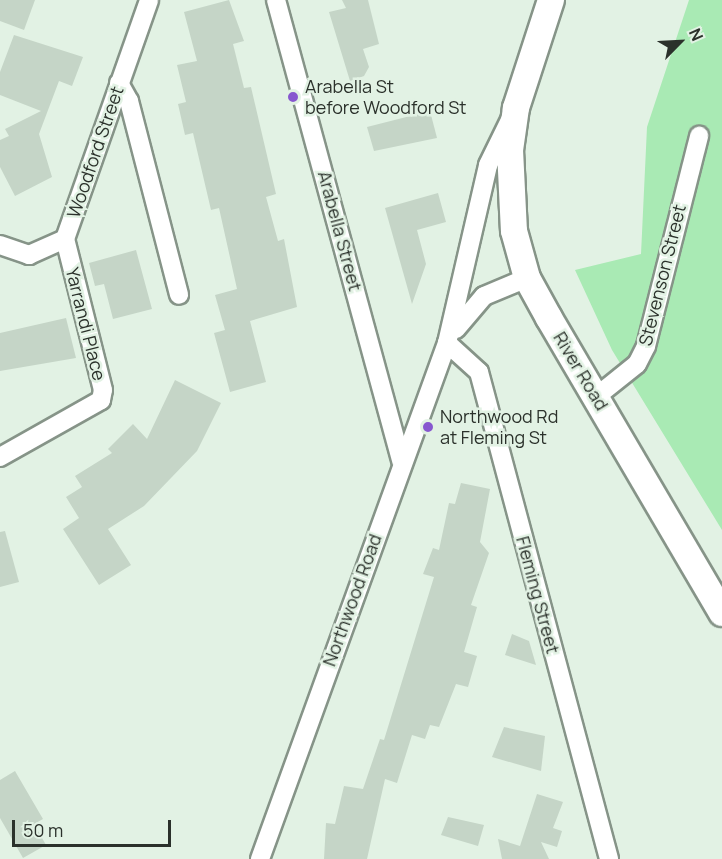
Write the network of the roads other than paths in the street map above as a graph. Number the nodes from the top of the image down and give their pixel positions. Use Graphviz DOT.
graph roads {
  1 [pos="149,0"];
  2 [pos="276,0"];
  3 [pos="551,0"];
  4 [pos="119,84"];
  5 [pos="516,108"];
  6 [pos="699,136"];
  7 [pos="65,239"];
  8 [pos="0,245"];
  9 [pos="527,278"];
  10 [pos="179,295"];
  11 [pos="447,343"];
  12 [pos="597,396"];
  13 [pos="0,458"];
  14 [pos="401,461"];
  15 [pos="722,613"];
  16 [pos="260,859"];
  17 [pos="609,859"];
  1 -- 4 [label="street, Woodford Street"];
  2 -- 14 [label="street, Arabella Street"];
  3 -- 5 [label="main road, Northwood Road"];
  4 -- 7 [label="street, Woodford Street"];
  4 -- 10 [label="street"];
  5 -- 9 [label="main road, River Road"];
  5 -- 11 [label="street, Northwood Road"];
  6 -- 12 [label="street, Stevenson Street"];
  7 -- 8 [label="street, Woodford Street"];
  7 -- 13 [label="street, Yarrandi Place"];
  9 -- 11 [label="street, Northwood Road"];
  9 -- 12 [label="main road, River Road"];
  11 -- 14 [label="street, Northwood Road"];
  11 -- 17 [label="street, Fleming Street"];
  12 -- 15 [label="main road, River Road"];
  14 -- 16 [label="street, Northwood Road"];
}
